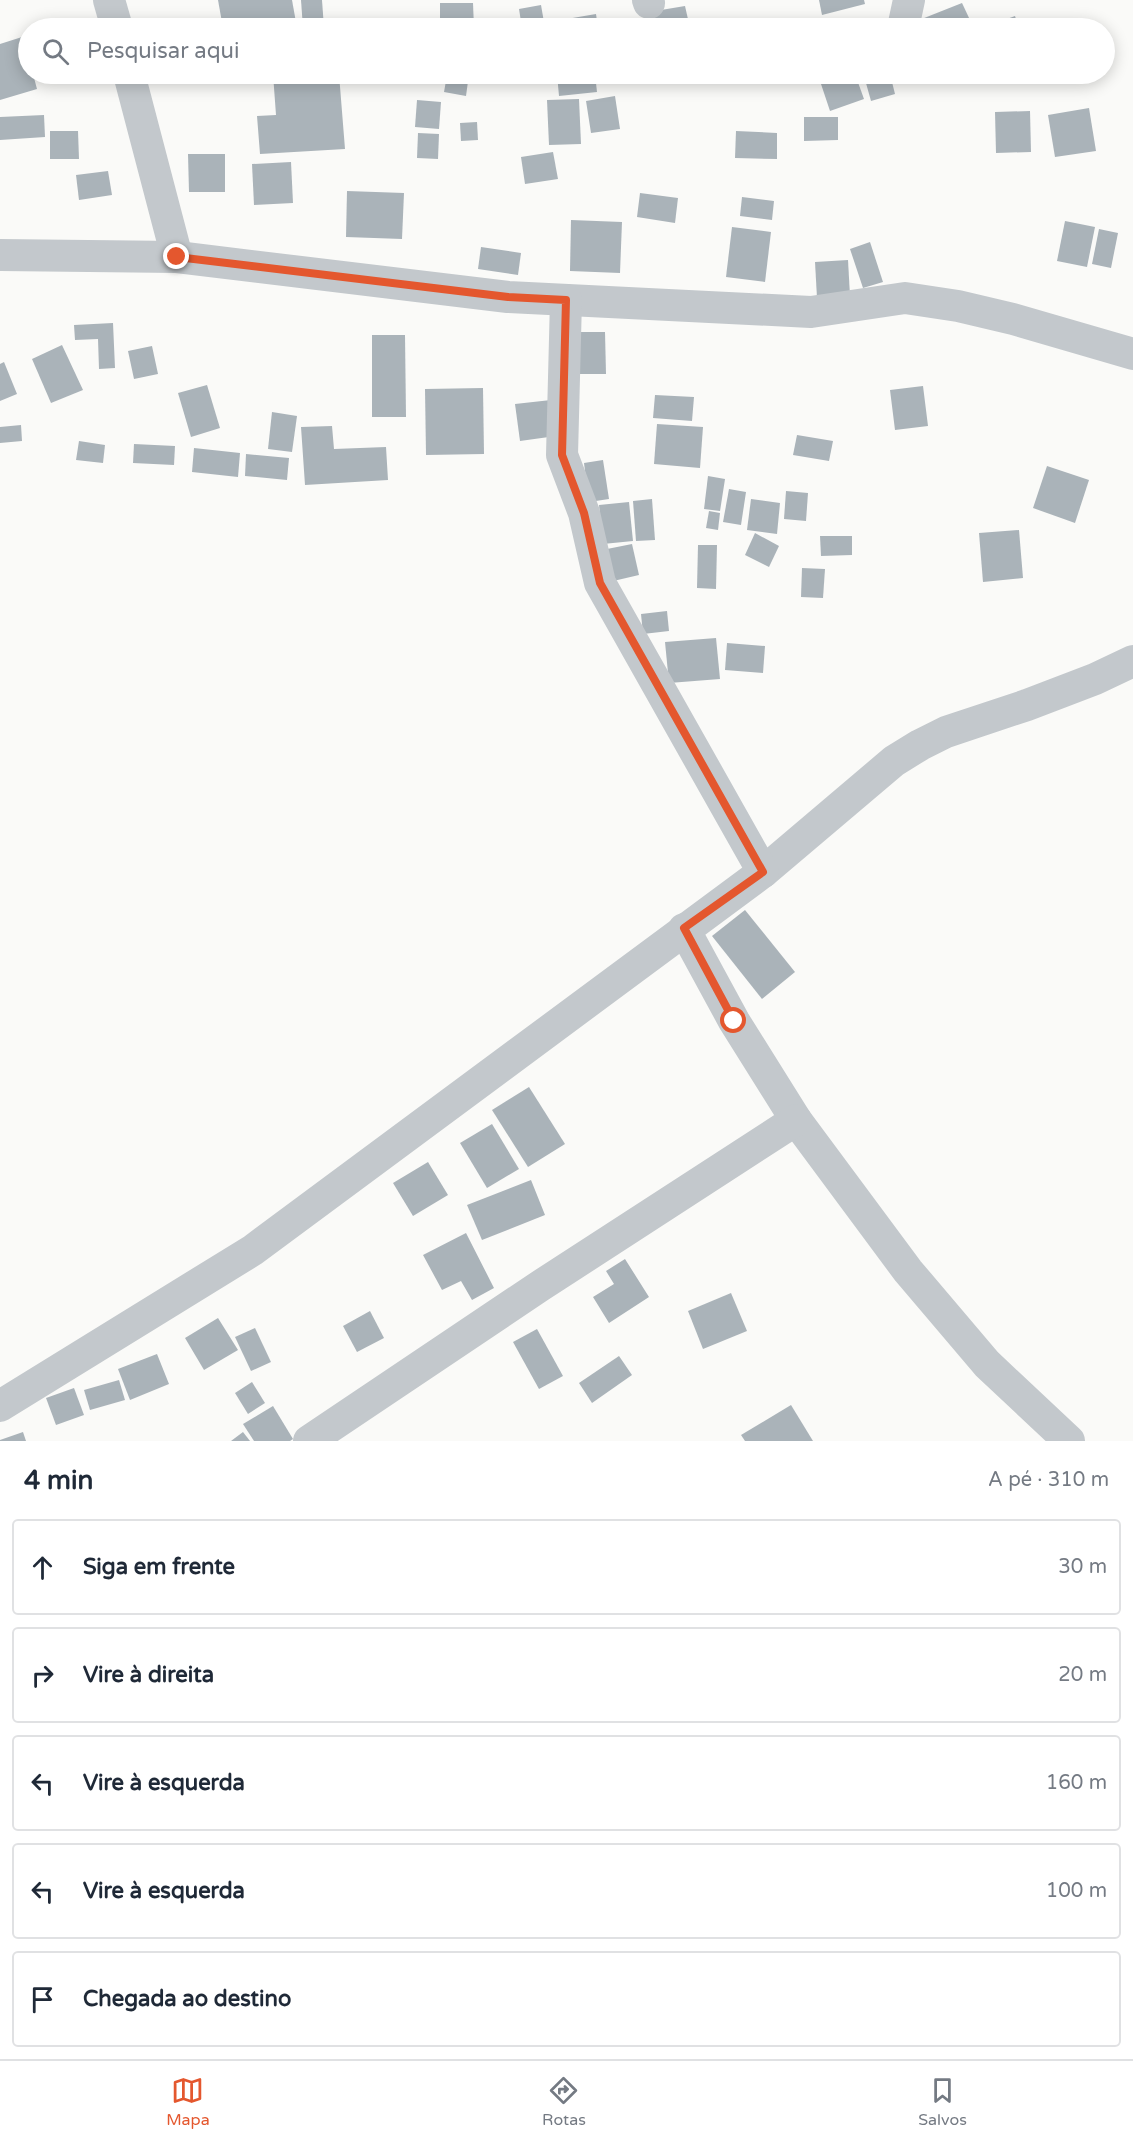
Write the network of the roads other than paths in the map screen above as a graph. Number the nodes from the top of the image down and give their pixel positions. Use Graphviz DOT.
graph roads {
  1 [pos="109,0"];
  2 [pos="909,0"];
  3 [pos="114,18"];
  4 [pos="905,18"];
  5 [pos="132,84"];
  6 [pos="0,255"];
  7 [pos="177,257"];
  8 [pos="566,300"];
  9 [pos="1133,354"];
  10 [pos="1133,661"];
  11 [pos="763,872"];
  12 [pos="684,928"];
  13 [pos="796,1120"];
  14 [pos="0,1406"];
  15 [pos="309,1441"];
  16 [pos="1069,1441"];
  1 -- 3 [label="street"];
  2 -- 4 [label="street"];
  5 -- 7 [label="street"];
  6 -- 7 [label="street"];
  7 -- 8 [label="street"];
  8 -- 9 [label="street"];
  8 -- 11 [label="street"];
  10 -- 11 [label="street"];
  11 -- 12 [label="street"];
  12 -- 13 [label="street"];
  12 -- 14 [label="street"];
  13 -- 15 [label="street"];
  13 -- 16 [label="street"];
}
